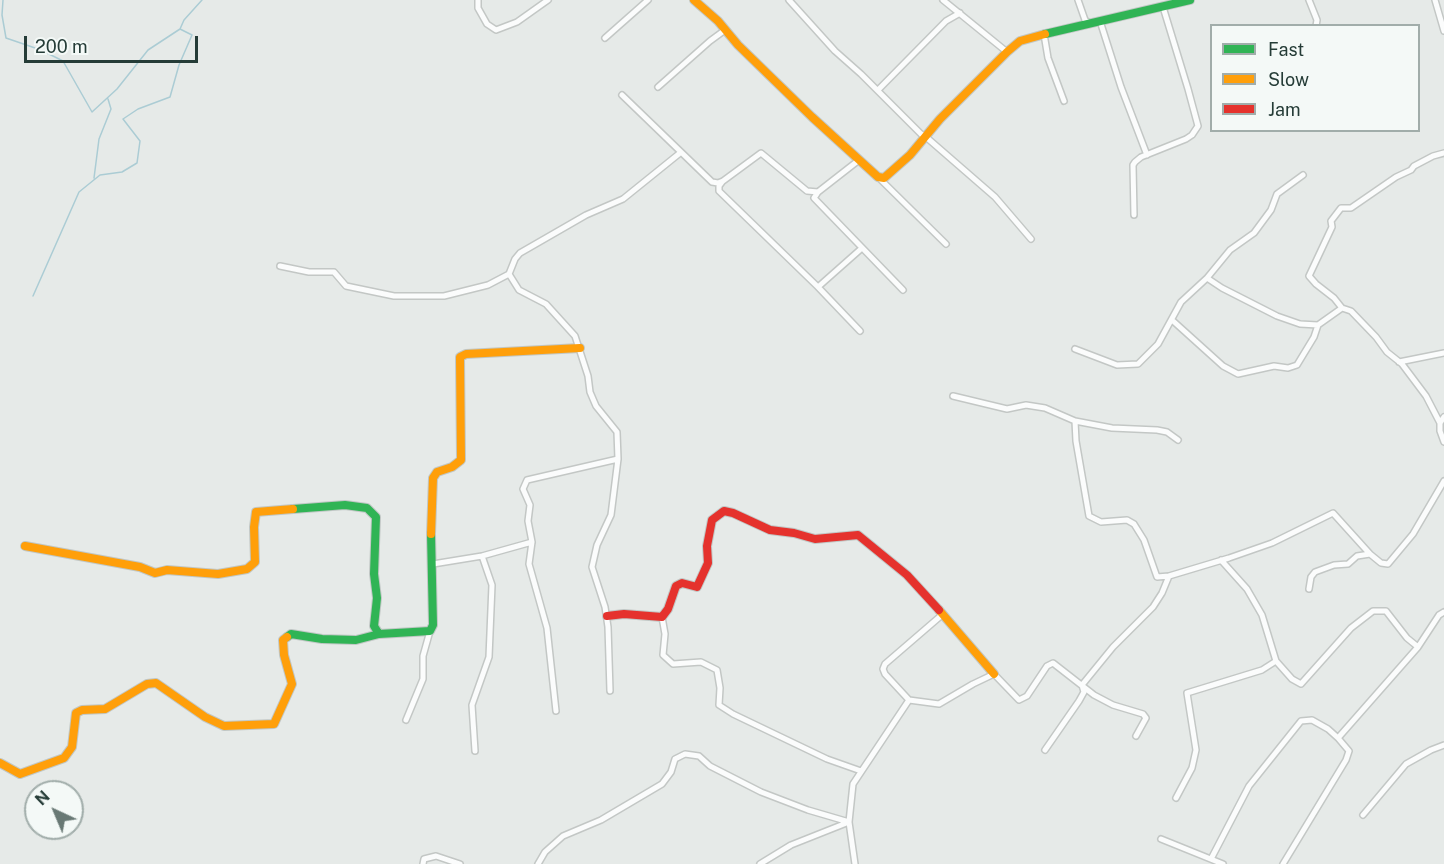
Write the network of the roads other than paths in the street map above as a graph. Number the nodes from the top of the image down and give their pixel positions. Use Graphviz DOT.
graph roads {
  1 [pos="478,0"];
  2 [pos="548,0"];
  3 [pos="648,0"];
  4 [pos="694,0"];
  5 [pos="789,0"];
  6 [pos="943,0"];
  7 [pos="1078,0"];
  8 [pos="1190,0"];
  9 [pos="1310,0"];
  10 [pos="1435,0"];
  11 [pos="1163,7"];
  12 [pos="960,13"];
  13 [pos="1100,21"];
  14 [pos="1089,23"];
  15 [pos="1316,24"];
  16 [pos="725,30"];
  17 [pos="1444,31"];
  18 [pos="1044,33"];
  19 [pos="605,38"];
  20 [pos="1007,52"];
  21 [pos="658,87"];
  22 [pos="878,90"];
  23 [pos="622,95"];
  24 [pos="1064,101"];
  25 [pos="926,137"];
  26 [pos="680,153"];
  27 [pos="1444,153"];
  28 [pos="1147,155"];
  29 [pos="859,160"];
  30 [pos="1303,175"];
  31 [pos="878,177"];
  32 [pos="723,181"];
  33 [pos="818,192"];
  34 [pos="1134,215"];
  35 [pos="1031,239"];
  36 [pos="946,244"];
  37 [pos="862,248"];
  38 [pos="280,266"];
  39 [pos="509,274"];
  40 [pos="1207,278"];
  41 [pos="818,287"];
  42 [pos="903,290"];
  43 [pos="1342,308"];
  44 [pos="1172,320"];
  45 [pos="1318,324"];
  46 [pos="860,331"];
  47 [pos="580,348"];
  48 [pos="1075,349"];
  49 [pos="1444,353"];
  50 [pos="1399,362"];
  51 [pos="953,396"];
  52 [pos="1444,417"];
  53 [pos="1075,420"];
  54 [pos="1440,423"];
  55 [pos="1178,440"];
  56 [pos="1444,442"];
  57 [pos="618,459"];
  58 [pos="1444,481"];
  59 [pos="532,542"];
  60 [pos="25,546"];
  61 [pos="1370,554"];
  62 [pos="482,556"];
  63 [pos="1221,560"];
  64 [pos="433,564"];
  65 [pos="1169,576"];
  66 [pos="1309,589"];
  67 [pos="1444,612"];
  68 [pos="943,614"];
  69 [pos="607,616"];
  70 [pos="662,617"];
  71 [pos="430,631"];
  72 [pos="379,634"];
  73 [pos="1418,647"];
  74 [pos="1276,661"];
  75 [pos="994,674"];
  76 [pos="1082,685"];
  77 [pos="610,691"];
  78 [pos="909,700"];
  79 [pos="556,711"];
  80 [pos="406,720"];
  81 [pos="1136,736"];
  82 [pos="1338,738"];
  83 [pos="1444,745"];
  84 [pos="1045,750"];
  85 [pos="475,751"];
  86 [pos="0,763"];
  87 [pos="861,771"];
  88 [pos="1176,798"];
  89 [pos="1363,815"];
  90 [pos="849,822"];
  91 [pos="1161,839"];
  92 [pos="1211,859"];
  93 [pos="423,864"];
  94 [pos="460,864"];
  95 [pos="538,864"];
  96 [pos="759,864"];
  97 [pos="855,864"];
  98 [pos="1223,864"];
  99 [pos="1282,864"];
  1 -- 2 [label="street"];
  3 -- 19 [label="street"];
  4 -- 16 [label="street"];
  5 -- 22 [label="street"];
  6 -- 12 [label="street"];
  7 -- 14 [label="street"];
  8 -- 11 [label="street"];
  9 -- 15 [label="street"];
  10 -- 17 [label="street"];
  11 -- 13 [label="street"];
  11 -- 28 [label="street"];
  12 -- 20 [label="street"];
  12 -- 22 [label="street"];
  13 -- 14 [label="street"];
  13 -- 28 [label="street"];
  14 -- 18 [label="street"];
  16 -- 21 [label="street"];
  16 -- 29 [label="street"];
  18 -- 20 [label="street"];
  18 -- 24 [label="street"];
  20 -- 25 [label="street"];
  22 -- 25 [label="street"];
  23 -- 26 [label="street"];
  25 -- 31 [label="street"];
  25 -- 35 [label="street"];
  26 -- 32 [label="street"];
  26 -- 39 [label="street"];
  27 -- 43 [label="street"];
  28 -- 34 [label="street"];
  29 -- 31 [label="street"];
  29 -- 33 [label="street"];
  30 -- 40 [label="street"];
  31 -- 36 [label="street"];
  32 -- 33 [label="street"];
  32 -- 41 [label="street"];
  33 -- 37 [label="street"];
  37 -- 41 [label="street"];
  37 -- 42 [label="street"];
  38 -- 39 [label="street"];
  39 -- 47 [label="street"];
  40 -- 44 [label="street"];
  40 -- 45 [label="street"];
  41 -- 46 [label="street"];
  43 -- 45 [label="street"];
  43 -- 50 [label="street"];
  44 -- 45 [label="street"];
  44 -- 48 [label="street"];
  47 -- 57 [label="street"];
  47 -- 64 [label="street"];
  49 -- 50 [label="street"];
  50 -- 54 [label="street"];
  51 -- 53 [label="street"];
  52 -- 54 [label="street"];
  53 -- 55 [label="street"];
  53 -- 65 [label="street"];
  54 -- 56 [label="street"];
  57 -- 59 [label="street"];
  57 -- 69 [label="street"];
  58 -- 61 [label="street"];
  59 -- 62 [label="street"];
  59 -- 79 [label="street"];
  60 -- 72 [label="street"];
  61 -- 63 [label="street"];
  61 -- 66 [label="street"];
  62 -- 64 [label="street"];
  62 -- 85 [label="street"];
  63 -- 65 [label="street"];
  63 -- 74 [label="street"];
  64 -- 71 [label="street"];
  65 -- 76 [label="street"];
  67 -- 73 [label="street"];
  68 -- 70 [label="street"];
  68 -- 75 [label="street"];
  68 -- 78 [label="street"];
  69 -- 70 [label="street"];
  69 -- 77 [label="street"];
  70 -- 87 [label="street"];
  71 -- 72 [label="street"];
  71 -- 80 [label="street"];
  72 -- 86 [label="street"];
  73 -- 74 [label="street"];
  73 -- 82 [label="street"];
  74 -- 88 [label="street"];
  75 -- 76 [label="street"];
  75 -- 78 [label="street"];
  76 -- 81 [label="street"];
  76 -- 84 [label="street"];
  78 -- 87 [label="street"];
  82 -- 92 [label="street"];
  82 -- 99 [label="street"];
  83 -- 89 [label="street"];
  87 -- 90 [label="street"];
  90 -- 95 [label="street"];
  90 -- 96 [label="street"];
  90 -- 97 [label="street"];
  91 -- 92 [label="street"];
  92 -- 98 [label="street"];
  93 -- 94 [label="street"];
}
